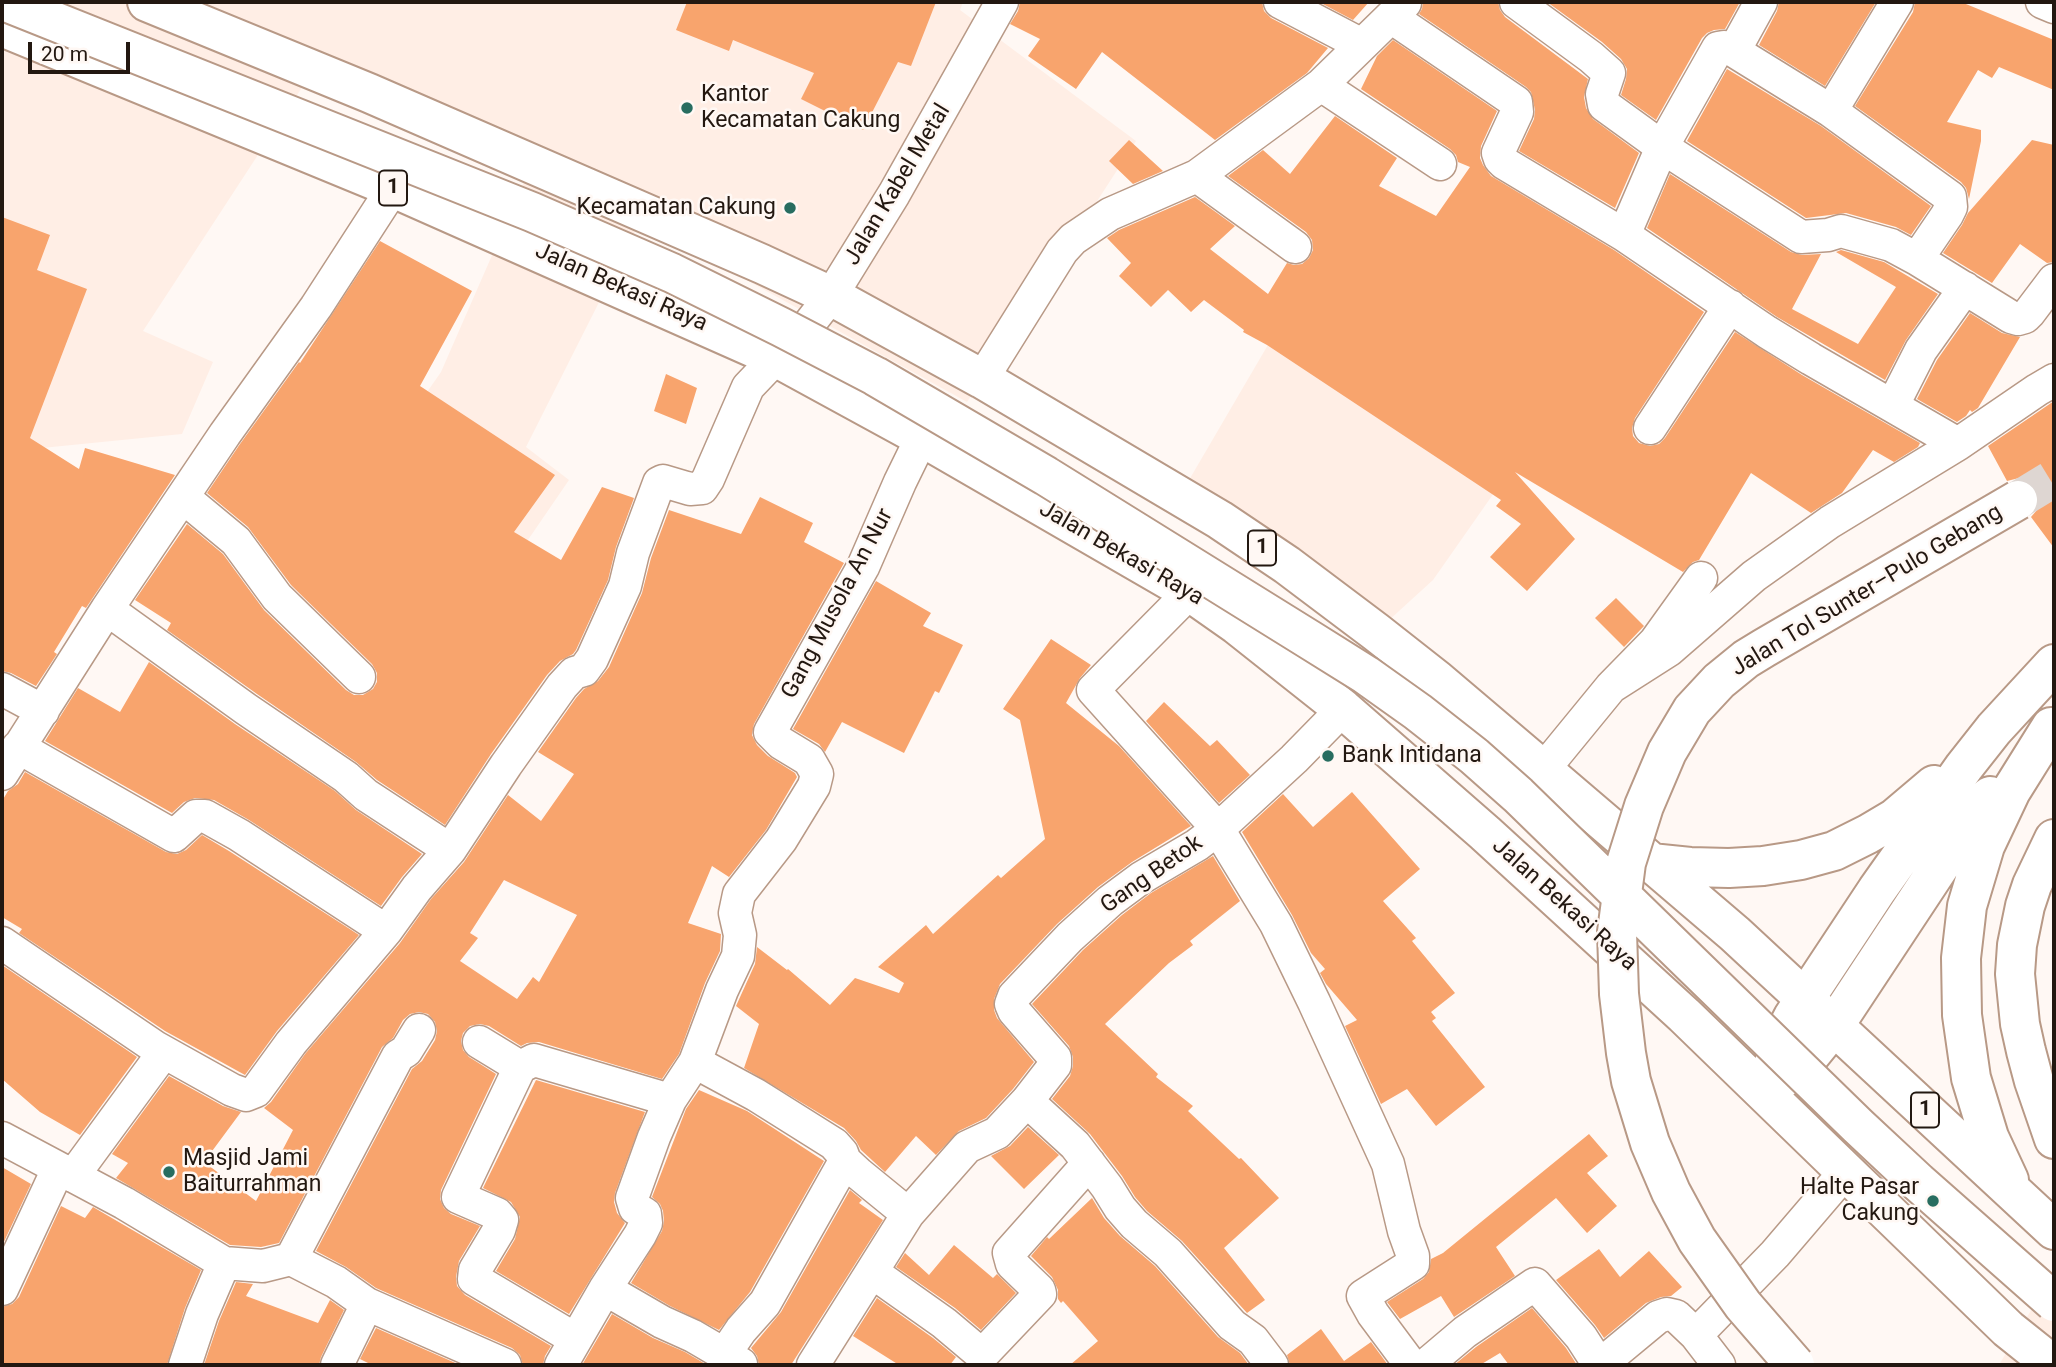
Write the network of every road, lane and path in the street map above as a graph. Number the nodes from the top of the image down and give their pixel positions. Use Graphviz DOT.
graph roads {
  1 [pos="6,2"];
  2 [pos="147,2"];
  3 [pos="1002,2"];
  4 [pos="1280,2"];
  5 [pos="1516,2"];
  6 [pos="1760,2"];
  7 [pos="1897,2"];
  8 [pos="2042,2"];
  9 [pos="2054,7"];
  10 [pos="1398,9"];
  11 [pos="2,27"];
  12 [pos="1362,45"];
  13 [pos="1734,51"];
  14 [pos="1321,85"];
  15 [pos="1831,111"];
  16 [pos="1662,147"];
  17 [pos="1440,164"];
  18 [pos="1197,176"];
  19 [pos="393,188"];
  20 [pos="1624,235"];
  21 [pos="1296,247"];
  22 [pos="1917,258"];
  23 [pos="2054,280"];
  24 [pos="1965,288"];
  25 [pos="831,296"];
  26 [pos="1730,306"];
  27 [pos="781,360"];
  28 [pos="982,379"];
  29 [pos="2054,380"];
  30 [pos="1893,405"];
  31 [pos="1650,428"];
  32 [pos="922,437"];
  33 [pos="1958,444"];
  34 [pos="183,497"];
  35 [pos="2018,500"];
  36 [pos="1701,578"];
  37 [pos="1191,592"];
  38 [pos="107,609"];
  39 [pos="2054,664"];
  40 [pos="359,677"];
  41 [pos="1611,687"];
  42 [pos="2,689"];
  43 [pos="1343,709"];
  44 [pos="43,711"];
  45 [pos="2053,725"];
  46 [pos="1994,729"];
  47 [pos="18,747"];
  48 [pos="1543,770"];
  49 [pos="2,774"];
  50 [pos="1218,829"];
  51 [pos="2054,839"];
  52 [pos="450,850"];
  53 [pos="1651,863"];
  54 [pos="1591,929"];
  55 [pos="386,931"];
  56 [pos="2,943"];
  57 [pos="1805,998"];
  58 [pos="1834,1026"];
  59 [pos="419,1030"];
  60 [pos="479,1042"];
  61 [pos="164,1052"];
  62 [pos="695,1062"];
  63 [pos="520,1067"];
  64 [pos="1765,1091"];
  65 [pos="670,1100"];
  66 [pos="1027,1101"];
  67 [pos="2,1138"];
  68 [pos="2054,1139"];
  69 [pos="845,1161"];
  70 [pos="1089,1163"];
  71 [pos="1846,1171"];
  72 [pos="66,1172"];
  73 [pos="2015,1195"];
  74 [pos="908,1214"];
  75 [pos="2054,1230"];
  76 [pos="291,1259"];
  77 [pos="224,1263"];
  78 [pos="872,1272"];
  79 [pos="2,1289"];
  80 [pos="605,1289"];
  81 [pos="2054,1302"];
  82 [pos="366,1304"];
  83 [pos="1696,1335"];
  84 [pos="568,1352"];
  85 [pos="734,1360"];
  86 [pos="978,1360"];
  87 [pos="184,1365"];
  88 [pos="337,1365"];
  89 [pos="505,1365"];
  90 [pos="813,1365"];
  91 [pos="1272,1365"];
  92 [pos="1411,1365"];
  93 [pos="1426,1365"];
  94 [pos="1600,1365"];
  95 [pos="1719,1365"];
  96 [pos="1795,1365"];
  97 [pos="2053,1365"];
  1 -- 81 [label="highway, bridge"];
  2 -- 25 [label="highway, 1"];
  3 -- 25 [label="street, Jalan Kabel Metal"];
  4 -- 12 [label="street"];
  5 -- 16 [label="street"];
  6 -- 13 [label="street"];
  7 -- 15 [label="street"];
  8 -- 9 [label="street"];
  10 -- 12 [label="street"];
  10 -- 20 [label="street"];
  11 -- 19 [label="highway, Jalan Bekasi Raya / 1"];
  12 -- 14 [label="street"];
  13 -- 15 [label="street"];
  13 -- 16 [label="street"];
  14 -- 17 [label="street"];
  14 -- 18 [label="street"];
  15 -- 22 [label="street"];
  16 -- 20 [label="street"];
  16 -- 22 [label="street"];
  18 -- 21 [label="street"];
  18 -- 28 [label="street"];
  19 -- 27 [label="highway, Jalan Bekasi Raya / 1"];
  19 -- 34 [label="street"];
  20 -- 26 [label="street"];
  22 -- 24 [label="street"];
  23 -- 24 [label="street"];
  24 -- 30 [label="street"];
  25 -- 27 [label="street, Jalan Kabel Metal"];
  25 -- 28 [label="highway, 1"];
  26 -- 30 [label="street"];
  26 -- 31 [label="street"];
  27 -- 32 [label="highway, Jalan Bekasi Raya / 1"];
  27 -- 52 [label="street, Jalan Kabel Metal"];
  28 -- 48 [label="highway, 1"];
  29 -- 33 [label="street"];
  30 -- 33 [label="street"];
  32 -- 37 [label="highway, Jalan Bekasi Raya / 1"];
  32 -- 62 [label="street, Gang Musola An Nur"];
  33 -- 41 [label="street"];
  34 -- 38 [label="street"];
  34 -- 40 [label="street"];
  35 -- 96 [label="highway, Jalan Tol Sunter–Pulo Gebang, bridge"];
  36 -- 41 [label="street"];
  37 -- 43 [label="highway, Jalan Bekasi Raya / 1"];
  37 -- 50 [label="street"];
  38 -- 44 [label="street"];
  38 -- 52 [label="street"];
  39 -- 46 [label="highway"];
  41 -- 48 [label="street"];
  42 -- 44 [label="street"];
  43 -- 50 [label="street, Gang Betok"];
  43 -- 54 [label="highway, Jalan Bekasi Raya / 1"];
  44 -- 47 [label="street"];
  45 -- 58 [label="highway"];
  45 -- 73 [label="highway"];
  46 -- 53 [label="highway"];
  46 -- 57 [label="highway"];
  47 -- 49 [label="street"];
  47 -- 55 [label="street"];
  48 -- 53 [label="highway, 1"];
  50 -- 66 [label="street, Gang Betok"];
  50 -- 92 [label="street"];
  51 -- 68 [label="highway"];
  52 -- 55 [label="street"];
  53 -- 54 [label="highway"];
  53 -- 57 [label="highway, 1"];
  54 -- 64 [label="highway, Jalan Bekasi Raya / 1"];
  55 -- 61 [label="street"];
  56 -- 61 [label="street"];
  57 -- 58 [label="highway, 1"];
  57 -- 64 [label="highway"];
  58 -- 64 [label="highway"];
  58 -- 73 [label="highway, 1"];
  59 -- 76 [label="street"];
  60 -- 63 [label="street"];
  61 -- 72 [label="street"];
  62 -- 65 [label="street"];
  62 -- 69 [label="street"];
  63 -- 65 [label="street"];
  63 -- 84 [label="street"];
  64 -- 71 [label="highway, Jalan Bekasi Raya / 1"];
  65 -- 80 [label="street"];
  66 -- 70 [label="street"];
  66 -- 74 [label="street"];
  67 -- 72 [label="street"];
  69 -- 74 [label="street"];
  69 -- 85 [label="street"];
  70 -- 86 [label="street"];
  70 -- 91 [label="street"];
  71 -- 83 [label="street"];
  71 -- 97 [label="highway, Jalan Bekasi Raya / 1"];
  72 -- 77 [label="street"];
  72 -- 79 [label="street"];
  73 -- 75 [label="highway, 1"];
  74 -- 78 [label="street"];
  76 -- 77 [label="street"];
  76 -- 82 [label="street"];
  77 -- 87 [label="street"];
  78 -- 86 [label="street"];
  78 -- 90 [label="street"];
  80 -- 84 [label="street"];
  80 -- 85 [label="street"];
  82 -- 88 [label="street"];
  82 -- 89 [label="street"];
  83 -- 94 [label="street"];
  83 -- 95 [label="street"];
  93 -- 94 [label="street"];
}
